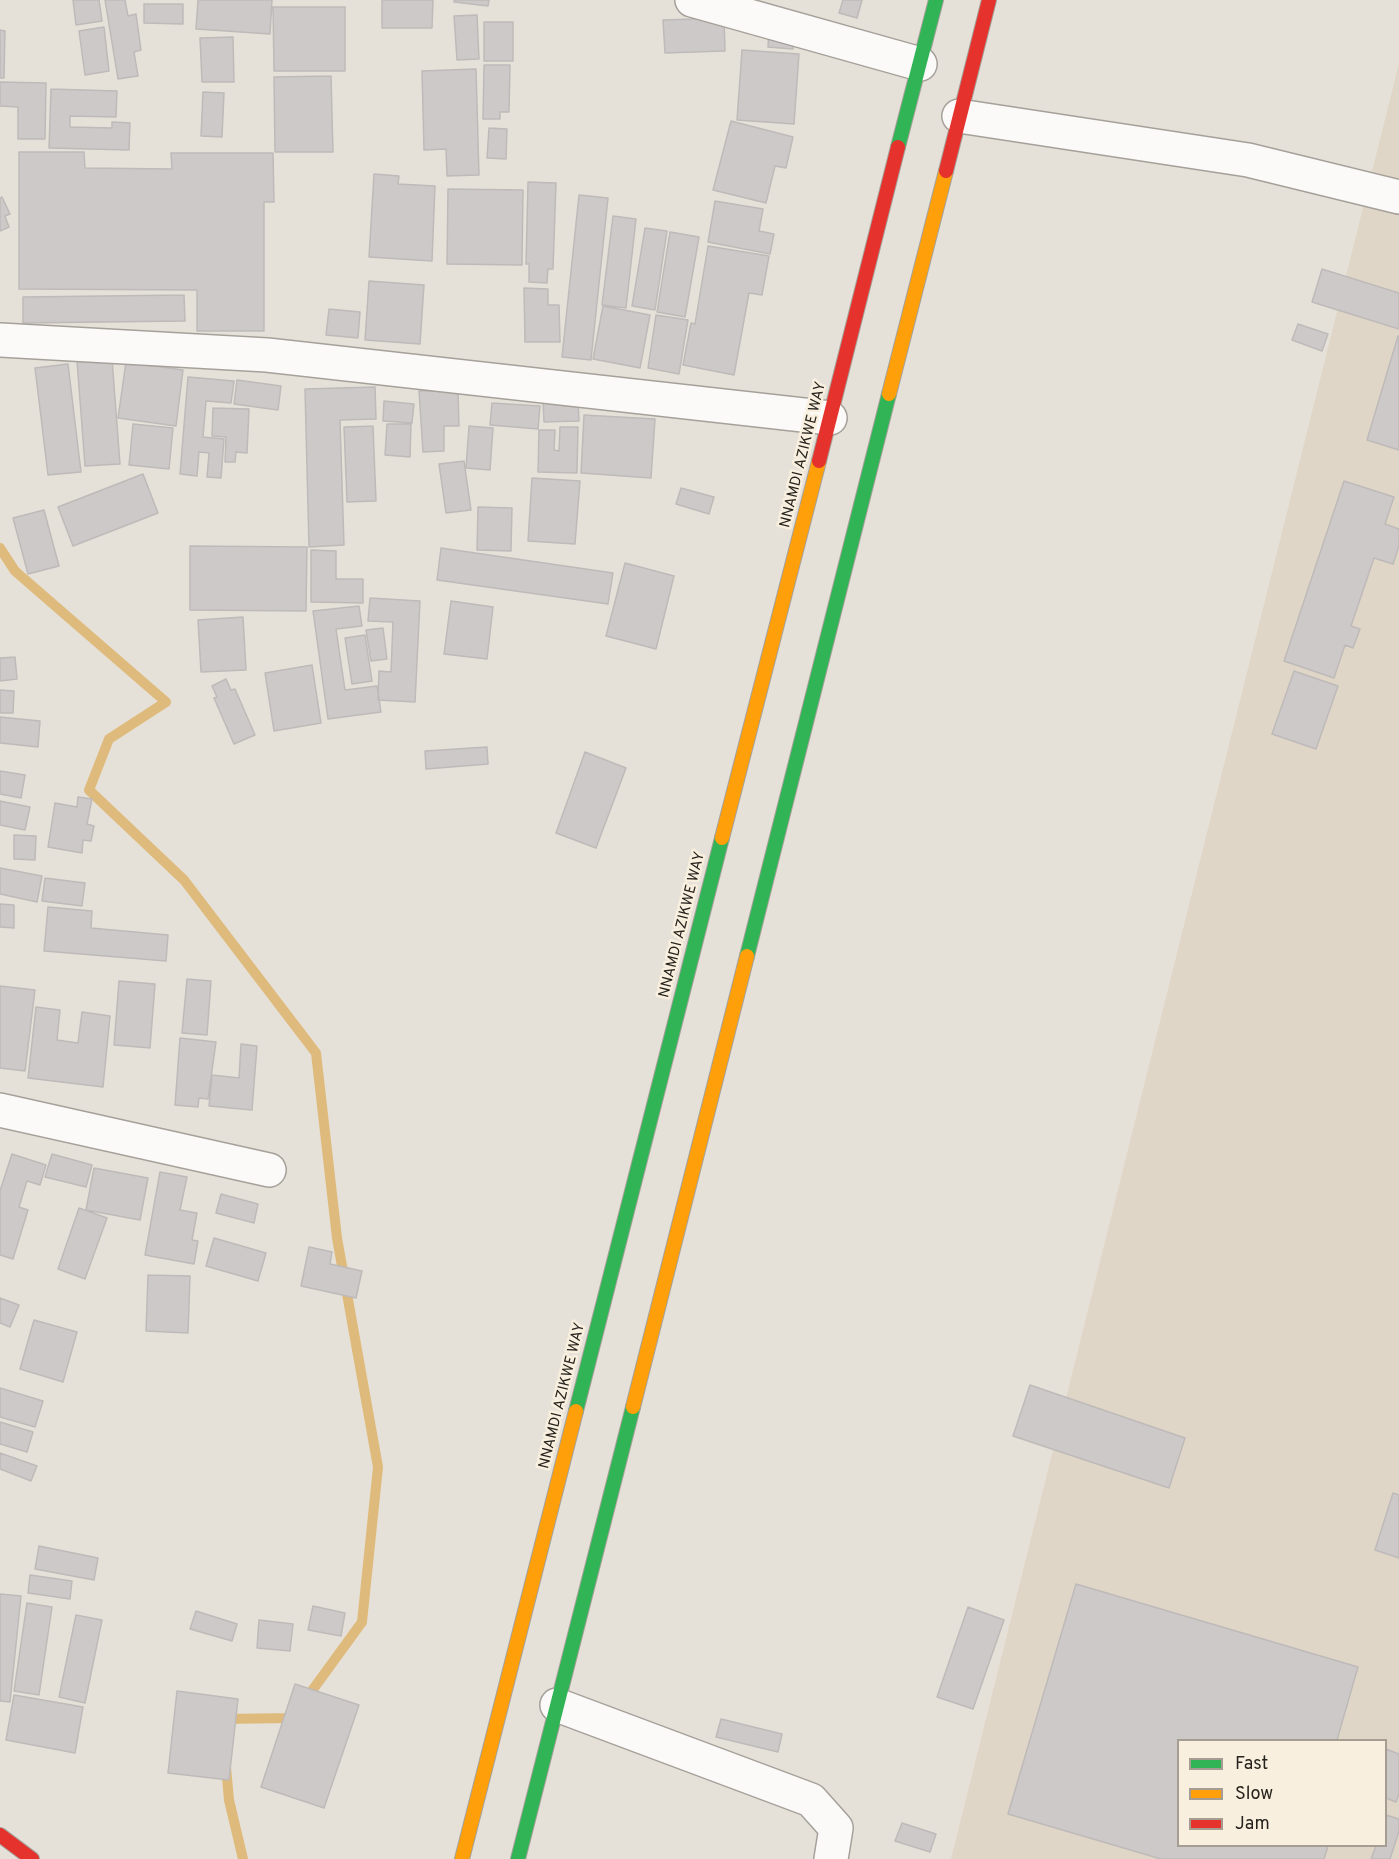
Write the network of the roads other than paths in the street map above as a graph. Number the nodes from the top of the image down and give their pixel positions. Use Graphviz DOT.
graph roads {
  1 [pos="692,0"];
  2 [pos="936,0"];
  3 [pos="989,0"];
  4 [pos="920,64"];
  5 [pos="959,116"];
  6 [pos="1399,197"];
  7 [pos="1,340"];
  8 [pos="830,418"];
  9 [pos="0,1110"];
  10 [pos="269,1170"];
  11 [pos="557,1705"];
  12 [pos="0,1835"];
  13 [pos="32,1859"];
  14 [pos="462,1859"];
  15 [pos="518,1859"];
  16 [pos="831,1859"];
  1 -- 4 [label="street"];
  2 -- 4 [label="main road, NNAMDI AZIKWE WAY"];
  3 -- 5 [label="main road"];
  4 -- 8 [label="main road, NNAMDI AZIKWE WAY"];
  5 -- 6 [label="street"];
  5 -- 11 [label="main road"];
  7 -- 8 [label="street"];
  8 -- 14 [label="main road, NNAMDI AZIKWE WAY"];
  9 -- 10 [label="street"];
  11 -- 15 [label="main road"];
  11 -- 16 [label="street"];
  12 -- 13 [label="main road"];
}
